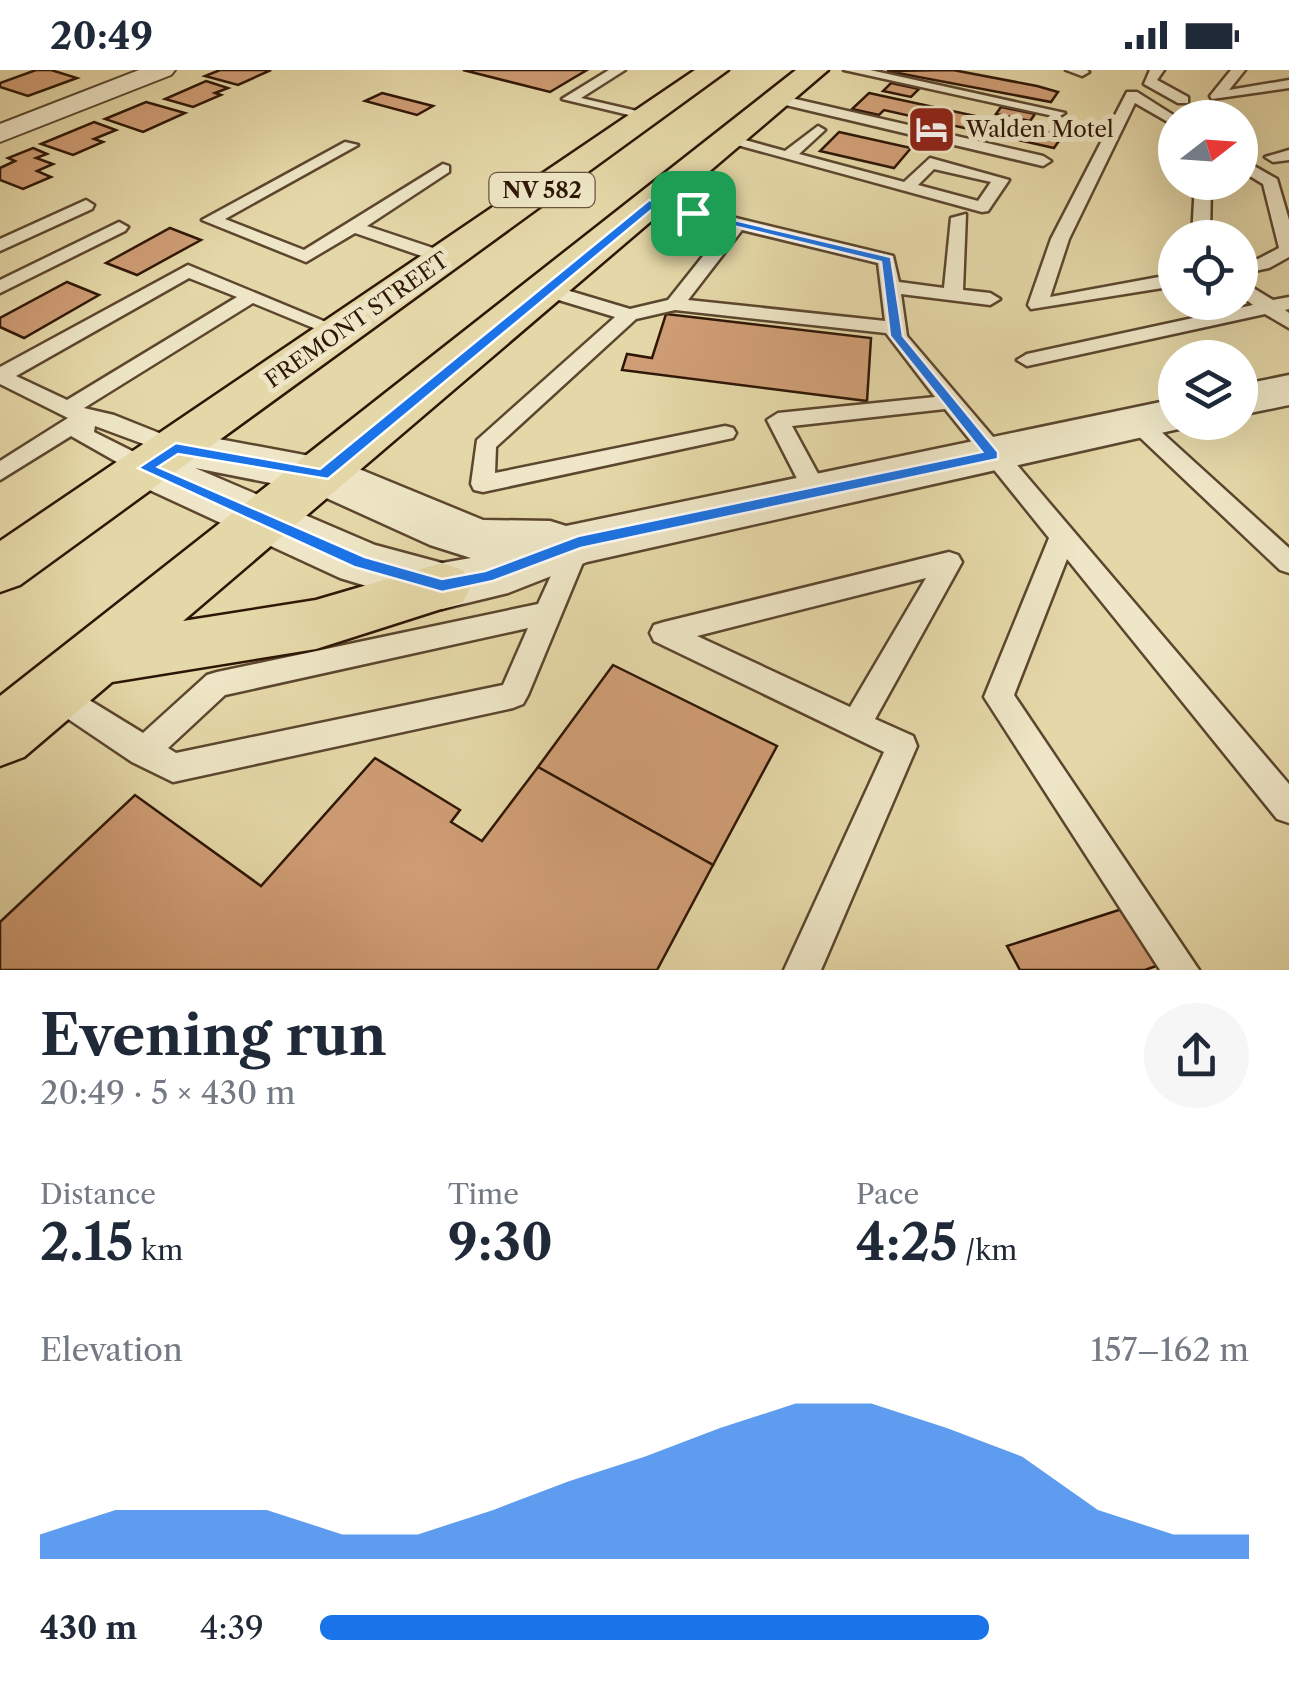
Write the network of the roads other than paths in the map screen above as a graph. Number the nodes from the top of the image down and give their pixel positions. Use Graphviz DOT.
graph roads {
  1 [pos="162,70"];
  2 [pos="618,70"];
  3 [pos="714,70"];
  4 [pos="814,70"];
  5 [pos="851,70"];
  6 [pos="1157,70"];
  7 [pos="1238,70"];
  8 [pos="1289,84"];
  9 [pos="775,85"];
  10 [pos="1183,100"];
  11 [pos="1158,112"];
  12 [pos="1058,113"];
  13 [pos="646,117"];
  14 [pos="818,130"];
  15 [pos="0,134"];
  16 [pos="730,137"];
  17 [pos="350,145"];
  18 [pos="788,156"];
  19 [pos="1044,162"];
  20 [pos="443,169"];
  21 [pos="1258,174"];
  22 [pos="907,188"];
  23 [pos="653,203"];
  24 [pos="86,205"];
  25 [pos="960,218"];
  26 [pos="738,224"];
  27 [pos="119,227"];
  28 [pos="354,227"];
  29 [pos="0,246"];
  30 [pos="1289,250"];
  31 [pos="446,258"];
  32 [pos="1258,265"];
  33 [pos="1158,283"];
  34 [pos="0,287"];
  35 [pos="890,288"];
  36 [pos="546,290"];
  37 [pos="952,294"];
  38 [pos="252,296"];
  39 [pos="990,300"];
  40 [pos="676,304"];
  41 [pos="1279,305"];
  42 [pos="629,315"];
  43 [pos="1289,322"];
  44 [pos="895,328"];
  45 [pos="340,332"];
  46 [pos="1027,360"];
  47 [pos="0,376"];
  48 [pos="1289,390"];
  49 [pos="1258,396"];
  50 [pos="950,402"];
  51 [pos="76,413"];
  52 [pos="1157,419"];
  53 [pos="725,434"];
  54 [pos="993,455"];
  55 [pos="161,458"];
  56 [pos="0,472"];
  57 [pos="323,475"];
  58 [pos="818,494"];
  59 [pos="266,521"];
  60 [pos="1062,538"];
  61 [pos="578,542"];
  62 [pos="1289,563"];
  63 [pos="0,570"];
  64 [pos="442,586"];
  65 [pos="548,613"];
  66 [pos="74,676"];
  67 [pos="855,726"];
  68 [pos="0,736"];
  69 [pos="143,752"];
  70 [pos="1289,808"];
  71 [pos="802,970"];
  72 [pos="1180,970"];
  1 -- 15 [label="street"];
  2 -- 13 [label="lane"];
  3 -- 13 [label="main road, FREMONT STREET / NV 582"];
  4 -- 9 [label="main road, NV 582"];
  5 -- 12 [label="lane"];
  6 -- 10 [label="lane"];
  7 -- 8 [label="lane"];
  9 -- 16 [label="main road, NV 582"];
  9 -- 19 [label="lane"];
  11 -- 33 [label="lane"];
  13 -- 31 [label="main road, FREMONT STREET / NV 582"];
  14 -- 18 [label="lane"];
  16 -- 18 [label="lane"];
  16 -- 23 [label="main road, NV 582"];
  17 -- 28 [label="lane"];
  18 -- 22 [label="lane"];
  20 -- 28 [label="lane"];
  21 -- 30 [label="lane"];
  22 -- 22 [label="lane"];
  23 -- 26 [label="lane"];
  23 -- 36 [label="main road, NV 582"];
  24 -- 29 [label="lane"];
  25 -- 37 [label="lane"];
  26 -- 35 [label="lane"];
  26 -- 40 [label="lane"];
  27 -- 34 [label="lane"];
  28 -- 31 [label="lane"];
  30 -- 32 [label="lane"];
  31 -- 45 [label="main road, FREMONT STREET / NV 582"];
  35 -- 37 [label="lane"];
  35 -- 44 [label="lane"];
  36 -- 42 [label="lane"];
  36 -- 57 [label="main road, NV 582"];
  37 -- 39 [label="lane"];
  38 -- 45 [label="lane"];
  38 -- 47 [label="lane"];
  38 -- 51 [label="lane"];
  40 -- 42 [label="lane"];
  40 -- 44 [label="lane"];
  41 -- 43 [label="lane"];
  41 -- 46 [label="lane"];
  42 -- 53 [label="lane"];
  44 -- 50 [label="lane"];
  45 -- 55 [label="main road, FREMONT STREET / NV 582"];
  47 -- 51 [label="lane"];
  48 -- 49 [label="street"];
  50 -- 54 [label="lane"];
  50 -- 58 [label="lane"];
  51 -- 55 [label="lane"];
  51 -- 55 [label="lane"];
  51 -- 56 [label="lane"];
  52 -- 54 [label="street"];
  52 -- 62 [label="lane"];
  54 -- 58 [label="street"];
  54 -- 60 [label="lane"];
  55 -- 57 [label="street"];
  55 -- 59 [label="street"];
  55 -- 63 [label="main road, FREMONT STREET / NV 582"];
  57 -- 59 [label="main road, NV 582"];
  57 -- 61 [label="street"];
  58 -- 61 [label="street"];
  59 -- 64 [label="street"];
  59 -- 66 [label="main road, NV 582"];
  60 -- 70 [label="lane"];
  60 -- 72 [label="lane"];
  61 -- 64 [label="street"];
  61 -- 65 [label="lane"];
  64 -- 66 [label="main road"];
  65 -- 69 [label="lane"];
  65 -- 69 [label="lane"];
  66 -- 68 [label="main road, NV 582"];
  66 -- 69 [label="lane"];
  67 -- 67 [label="lane"];
  67 -- 71 [label="lane"];
}
